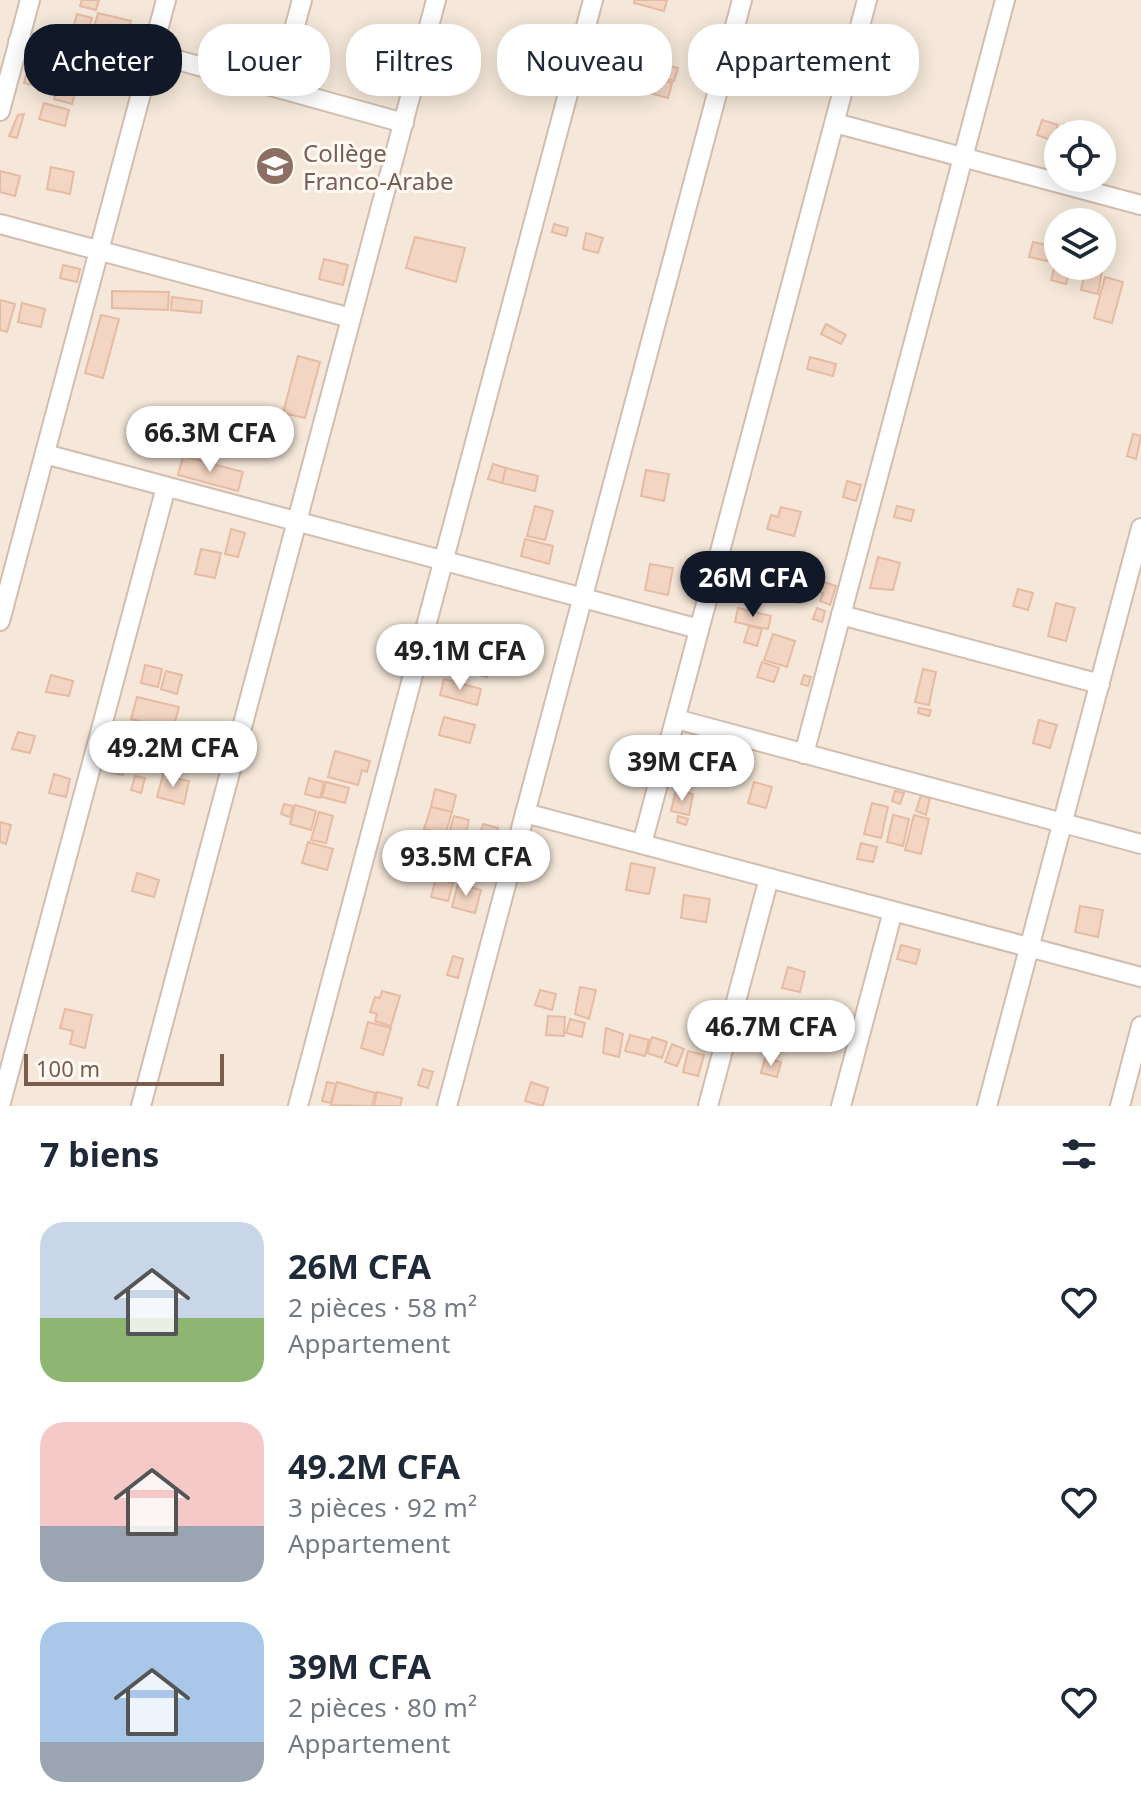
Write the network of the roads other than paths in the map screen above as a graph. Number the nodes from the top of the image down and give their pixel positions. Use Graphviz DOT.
graph roads {
  1 [pos="30,0"];
  2 [pos="166,0"];
  3 [pos="302,0"];
  4 [pos="436,0"];
  5 [pos="593,0"];
  6 [pos="742,0"];
  7 [pos="867,0"];
  8 [pos="1005,0"];
  9 [pos="160,24"];
  10 [pos="295,24"];
  11 [pos="18,42"];
  12 [pos="24,44"];
  13 [pos="141,96"];
  14 [pos="307,96"];
  15 [pos="0,111"];
  16 [pos="404,123"];
  17 [pos="835,123"];
  18 [pos="963,157"];
  19 [pos="1141,205"];
  20 [pos="0,224"];
  21 [pos="99,251"];
  22 [pos="351,318"];
  23 [pos="45,454"];
  24 [pos="166,487"];
  25 [pos="297,522"];
  26 [pos="1141,528"];
  27 [pos="443,561"];
  28 [pos="583,598"];
  29 [pos="841,615"];
  30 [pos="0,621"];
  31 [pos="699,629"];
  32 [pos="1100,684"];
  33 [pos="676,719"];
  34 [pos="804,754"];
  35 [pos="525,813"];
  36 [pos="1062,823"];
  37 [pos="642,844"];
  38 [pos="1141,844"];
  39 [pos="769,878"];
  40 [pos="893,911"];
  41 [pos="1029,947"];
  42 [pos="1141,977"];
  43 [pos="1141,1026"];
  44 [pos="0,1106"];
  45 [pos="141,1106"];
  46 [pos="298,1106"];
  47 [pos="447,1106"];
  48 [pos="708,1106"];
  49 [pos="841,1106"];
  50 [pos="987,1106"];
  51 [pos="1120,1106"];
  1 -- 11 [label="street"];
  2 -- 9 [label="street"];
  3 -- 10 [label="street"];
  4 -- 16 [label="street"];
  5 -- 27 [label="street"];
  6 -- 28 [label="street"];
  7 -- 17 [label="street"];
  8 -- 18 [label="street"];
  11 -- 12 [label="street"];
  11 -- 15 [label="street"];
  13 -- 21 [label="street"];
  14 -- 16 [label="street"];
  16 -- 22 [label="street"];
  17 -- 18 [label="street"];
  17 -- 31 [label="street"];
  18 -- 19 [label="street"];
  18 -- 29 [label="street"];
  20 -- 21 [label="street"];
  21 -- 22 [label="street"];
  21 -- 23 [label="street"];
  22 -- 25 [label="street"];
  23 -- 24 [label="street"];
  23 -- 30 [label="street"];
  24 -- 25 [label="street"];
  24 -- 44 [label="street"];
  25 -- 27 [label="street"];
  25 -- 45 [label="street"];
  26 -- 32 [label="street"];
  27 -- 28 [label="street"];
  27 -- 46 [label="street"];
  28 -- 31 [label="street"];
  28 -- 35 [label="street"];
  29 -- 32 [label="street"];
  29 -- 34 [label="street"];
  31 -- 33 [label="street"];
  32 -- 36 [label="street"];
  33 -- 34 [label="street"];
  33 -- 37 [label="street"];
  34 -- 36 [label="street"];
  35 -- 37 [label="street"];
  35 -- 47 [label="street"];
  36 -- 38 [label="street"];
  36 -- 41 [label="street"];
  37 -- 39 [label="street"];
  39 -- 40 [label="street"];
  39 -- 48 [label="street"];
  40 -- 41 [label="street"];
  40 -- 49 [label="street"];
  41 -- 42 [label="street"];
  41 -- 50 [label="street"];
  43 -- 51 [label="street"];
}
